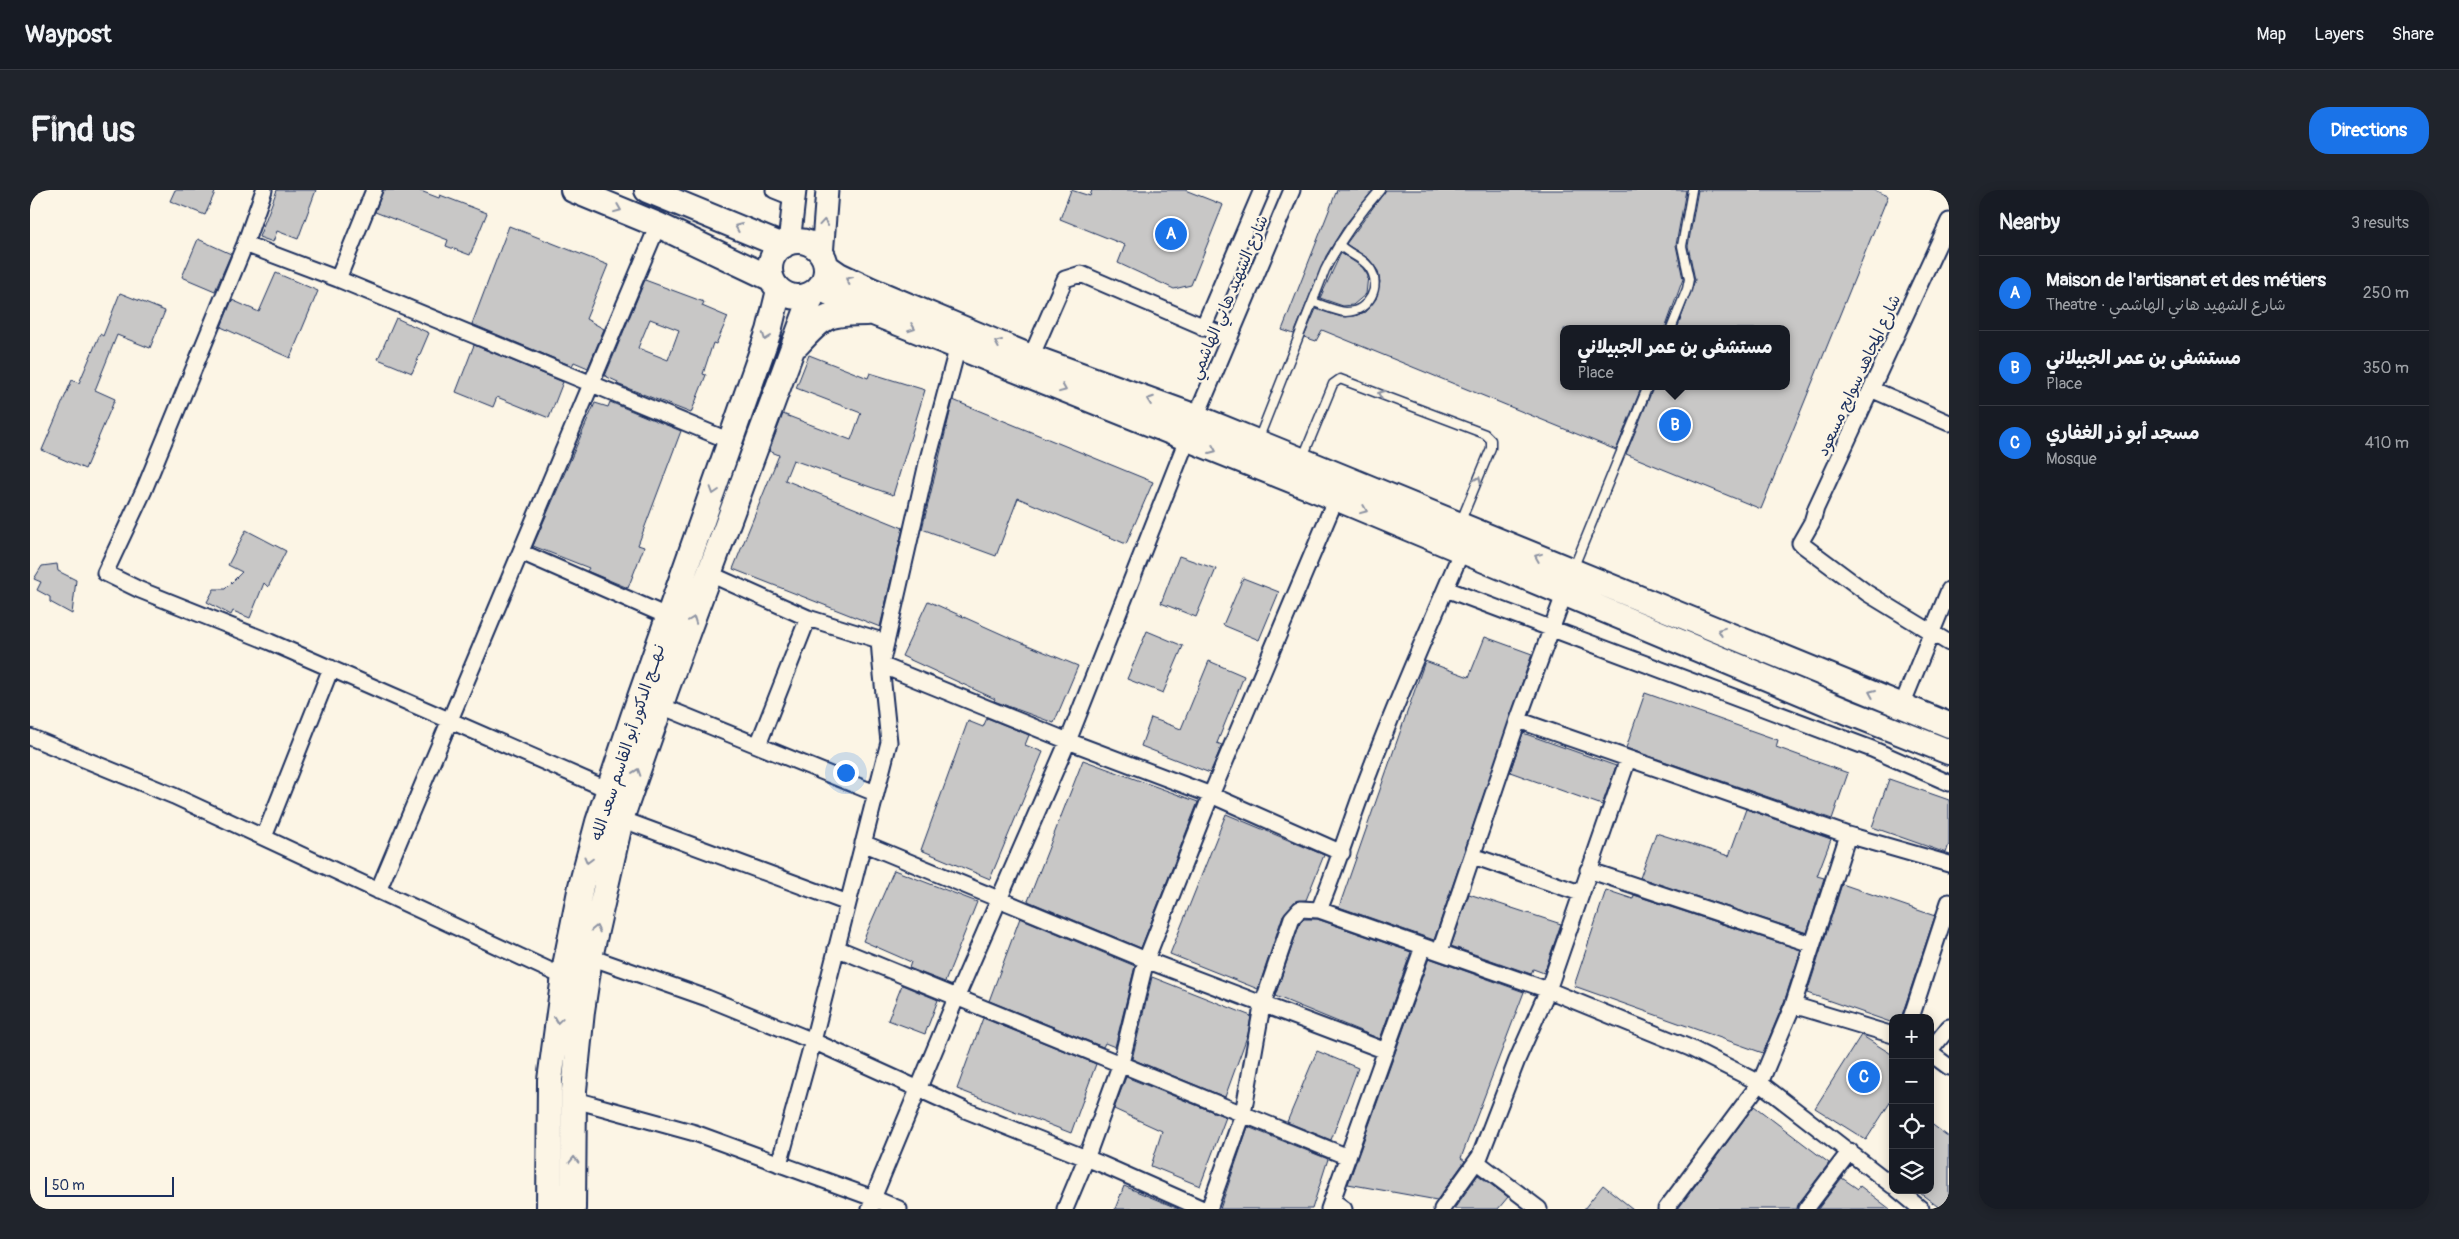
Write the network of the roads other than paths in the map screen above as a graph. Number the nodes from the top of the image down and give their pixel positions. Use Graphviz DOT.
graph roads {
  1 [pos="264,190"];
  2 [pos="374,190"];
  3 [pos="573,190"];
  4 [pos="647,190"];
  5 [pos="827,190"];
  6 [pos="1262,190"];
  7 [pos="1292,190"];
  8 [pos="1380,190"];
  9 [pos="1692,190"];
  10 [pos="788,193"];
  11 [pos="1949,221"];
  12 [pos="658,225"];
  13 [pos="245,244"];
  14 [pos="786,244"];
  15 [pos="1338,244"];
  16 [pos="820,275"];
  17 [pos="338,279"];
  18 [pos="775,284"];
  19 [pos="1313,302"];
  20 [pos="876,314"];
  21 [pos="1673,325"];
  22 [pos="1203,328"];
  23 [pos="1230,338"];
  24 [pos="958,346"];
  25 [pos="792,351"];
  26 [pos="1031,357"];
  27 [pos="592,385"];
  28 [pos="1871,389"];
  29 [pos="1646,390"];
  30 [pos="1949,423"];
  31 [pos="1192,428"];
  32 [pos="730,441"];
  33 [pos="1258,442"];
  34 [pos="1302,460"];
  35 [pos="1248,465"];
  36 [pos="1336,498"];
  37 [pos="1459,525"];
  38 [pos="1462,550"];
  39 [pos="521,552"];
  40 [pos="710,574"];
  41 [pos="1569,582"];
  42 [pos="1446,589"];
  43 [pos="1949,590"];
  44 [pos="669,617"];
  45 [pos="808,618"];
  46 [pos="1550,629"];
  47 [pos="1932,631"];
  48 [pos="1949,643"];
  49 [pos="881,665"];
  50 [pos="331,668"];
  51 [pos="1902,705"];
  52 [pos="661,706"];
  53 [pos="451,720"];
  54 [pos="1518,720"];
  55 [pos="1949,725"];
  56 [pos="30,737"];
  57 [pos="1068,742"];
  58 [pos="758,745"];
  59 [pos="1949,752"];
  60 [pos="1628,759"];
  61 [pos="1949,783"];
  62 [pos="609,790"];
  63 [pos="875,793"];
  64 [pos="1211,795"];
  65 [pos="621,819"];
  66 [pos="1848,834"];
  67 [pos="264,837"];
  68 [pos="863,844"];
  69 [pos="1342,852"];
  70 [pos="1473,856"];
  71 [pos="1949,864"];
  72 [pos="1588,870"];
  73 [pos="378,891"];
  74 [pos="1580,893"];
  75 [pos="1000,899"];
  76 [pos="1949,902"];
  77 [pos="848,903"];
  78 [pos="1319,910"];
  79 [pos="1811,944"];
  80 [pos="1424,947"];
  81 [pos="836,948"];
  82 [pos="1440,951"];
  83 [pos="590,957"];
  84 [pos="1146,960"];
  85 [pos="564,977"];
  86 [pos="1548,990"];
  87 [pos="957,996"];
  88 [pos="1792,1005"];
  89 [pos="1262,1006"];
  90 [pos="1912,1014"];
  91 [pos="1949,1027"];
  92 [pos="1889,1035"];
  93 [pos="813,1041"];
  94 [pos="1934,1047"];
  95 [pos="1386,1051"];
  96 [pos="1934,1055"];
  97 [pos="1121,1063"];
  98 [pos="1949,1067"];
  99 [pos="1760,1083"];
  100 [pos="919,1088"];
  101 [pos="574,1100"];
  102 [pos="1243,1114"];
  103 [pos="1850,1151"];
  104 [pos="1348,1157"];
  105 [pos="1086,1159"];
  106 [pos="1477,1162"];
  107 [pos="779,1164"];
  108 [pos="1889,1183"];
  109 [pos="1903,1194"];
  110 [pos="871,1204"];
  111 [pos="1335,1206"];
  112 [pos="549,1209"];
  113 [pos="573,1209"];
  114 [pos="899,1209"];
  115 [pos="1064,1209"];
  116 [pos="1203,1209"];
  117 [pos="1209,1209"];
  118 [pos="1442,1209"];
  119 [pos="1539,1209"];
  120 [pos="1666,1209"];
  121 [pos="1806,1209"];
  122 [pos="1921,1209"];
  1 -- 13 [label="street"];
  2 -- 17 [label="street"];
  3 -- 12 [label="main road, one-way"];
  14 -- 4 [label="main road, one-way"];
  16 -- 5 [label="main road, one-way"];
  6 -- 22 [label="street"];
  7 -- 23 [label="street, شارع الشهيد هاني الهاشمي"];
  8 -- 15 [label="lane"];
  9 -- 21 [label="lane"];
  10 -- 14 [label="main road"];
  11 -- 28 [label="street, شارع المجاهد سوايح مسعود"];
  12 -- 18 [label="main road"];
  12 -- 27 [label="street"];
  13 -- 17 [label="street"];
  13 -- 50 [label="street"];
  14 -- 16 [label="main road"];
  14 -- 18 [label="main road"];
  15 -- 19 [label="lane"];
  15 -- 19 [label="lane"];
  16 -- 18 [label="main road"];
  16 -- 20 [label="main road"];
  16 -- 25 [label="main road, نـهـــج الدكتور أبو القاسم سعد الله"];
  26 -- 16 [label="main road, one-way"];
  17 -- 27 [label="street"];
  18 -- 32 [label="main road, نـهـــج الدكتور أبو القاسم سعد الله, one-way"];
  19 -- 33 [label="lane"];
  20 -- 24 [label="main road, one-way"];
  20 -- 25 [label="main road"];
  22 -- 23 [label="street"];
  22 -- 26 [label="street"];
  23 -- 31 [label="street, شارع الشهيد هاني الهاشمي"];
  24 -- 31 [label="main road, one-way"];
  24 -- 49 [label="street"];
  25 -- 40 [label="main road, نـهـــج الدكتور أبو القاسم سعد الله"];
  31 -- 26 [label="main road, one-way"];
  27 -- 32 [label="street"];
  27 -- 39 [label="street"];
  28 -- 30 [label="street"];
  28 -- 47 [label="street, شارع المجاهد سوايح مسعود"];
  29 -- 41 [label="lane"];
  31 -- 33 [label="main road"];
  31 -- 35 [label="main road, one-way"];
  31 -- 57 [label="street, شارع الشهيد هاني الهاشمي"];
  32 -- 44 [label="main road, نـهـــج الدكتور أبو القاسم سعد الله, one-way"];
  33 -- 34 [label="main road"];
  33 -- 35 [label="main road"];
  34 -- 37 [label="main road"];
  37 -- 34 [label="lane, one-way"];
  35 -- 36 [label="main road"];
  36 -- 38 [label="main road, one-way"];
  36 -- 64 [label="street"];
  41 -- 37 [label="main road, one-way"];
  38 -- 41 [label="main road"];
  38 -- 42 [label="street"];
  39 -- 44 [label="street"];
  39 -- 53 [label="street"];
  40 -- 45 [label="street"];
  52 -- 40 [label="main road, نـهـــج الدكتور أبو القاسم سعد الله, one-way"];
  41 -- 46 [label="street"];
  51 -- 41 [label="main road, one-way"];
  41 -- 59 [label="main road"];
  42 -- 46 [label="street"];
  42 -- 69 [label="street"];
  43 -- 47 [label="street"];
  44 -- 62 [label="main road, نـهـــج الدكتور أبو القاسم سعد الله"];
  45 -- 49 [label="street"];
  45 -- 58 [label="street"];
  46 -- 54 [label="street"];
  46 -- 61 [label="street"];
  47 -- 48 [label="street"];
  47 -- 51 [label="street"];
  49 -- 57 [label="street"];
  49 -- 63 [label="street"];
  50 -- 53 [label="street"];
  50 -- 67 [label="street"];
  51 -- 55 [label="main road"];
  52 -- 58 [label="street"];
  65 -- 52 [label="main road, نـهـــج الدكتور أبو القاسم سعد الله, one-way"];
  53 -- 62 [label="street"];
  53 -- 73 [label="street"];
  54 -- 60 [label="street"];
  54 -- 70 [label="street"];
  56 -- 67 [label="street"];
  57 -- 64 [label="street"];
  57 -- 75 [label="street, شارع الشهيد هاني الهاشمي"];
  58 -- 63 [label="street"];
  60 -- 66 [label="street"];
  60 -- 72 [label="street"];
  62 -- 85 [label="main road, نـهـــج الدكتور أبو القاسم سعد الله, one-way"];
  63 -- 68 [label="street"];
  64 -- 69 [label="street"];
  64 -- 84 [label="street"];
  65 -- 77 [label="street"];
  83 -- 65 [label="main road, نـهـــج الدكتور أبو القاسم سعد الله, one-way"];
  66 -- 71 [label="street"];
  66 -- 79 [label="street"];
  67 -- 73 [label="street"];
  68 -- 75 [label="street"];
  68 -- 77 [label="street"];
  69 -- 78 [label="street"];
  70 -- 74 [label="street"];
  70 -- 82 [label="street"];
  72 -- 74 [label="street"];
  72 -- 79 [label="street"];
  73 -- 85 [label="street"];
  74 -- 86 [label="street"];
  75 -- 84 [label="street"];
  75 -- 87 [label="street, شارع الشهيد هاني الهاشمي"];
  76 -- 90 [label="street"];
  77 -- 81 [label="street"];
  78 -- 80 [label="street"];
  78 -- 89 [label="street"];
  79 -- 88 [label="street"];
  80 -- 82 [label="street"];
  80 -- 95 [label="street"];
  81 -- 87 [label="street"];
  81 -- 93 [label="street"];
  82 -- 86 [label="street"];
  83 -- 93 [label="street"];
  83 -- 101 [label="main road, نـهـــج الدكتور أبو القاسم سعد الله"];
  84 -- 89 [label="street"];
  84 -- 97 [label="street"];
  85 -- 112 [label="main road, نـهـــج الدكتور أبو القاسم سعد الله, one-way"];
  86 -- 99 [label="street"];
  86 -- 106 [label="street"];
  87 -- 97 [label="street"];
  87 -- 100 [label="street, شارع الشهيد هاني الهاشمي"];
  88 -- 92 [label="street"];
  88 -- 99 [label="street"];
  89 -- 95 [label="street"];
  89 -- 102 [label="street"];
  91 -- 94 [label="street"];
  93 -- 100 [label="street"];
  93 -- 107 [label="street"];
  95 -- 104 [label="street"];
  96 -- 98 [label="street"];
  97 -- 102 [label="street"];
  97 -- 105 [label="street"];
  99 -- 103 [label="street"];
  99 -- 120 [label="street"];
  100 -- 105 [label="street"];
  100 -- 110 [label="street, شارع الشهيد هاني الهاشمي"];
  101 -- 107 [label="street"];
  113 -- 101 [label="main road, نـهـــج الدكتور أبو القاسم سعد الله, one-way"];
  102 -- 104 [label="street"];
  102 -- 117 [label="street"];
  103 -- 108 [label="street"];
  103 -- 121 [label="street"];
  104 -- 111 [label="street"];
  105 -- 115 [label="street"];
  105 -- 116 [label="street"];
  106 -- 118 [label="street"];
  106 -- 119 [label="street"];
  107 -- 110 [label="street"];
  109 -- 122 [label="street"];
  110 -- 114 [label="street"];
}
